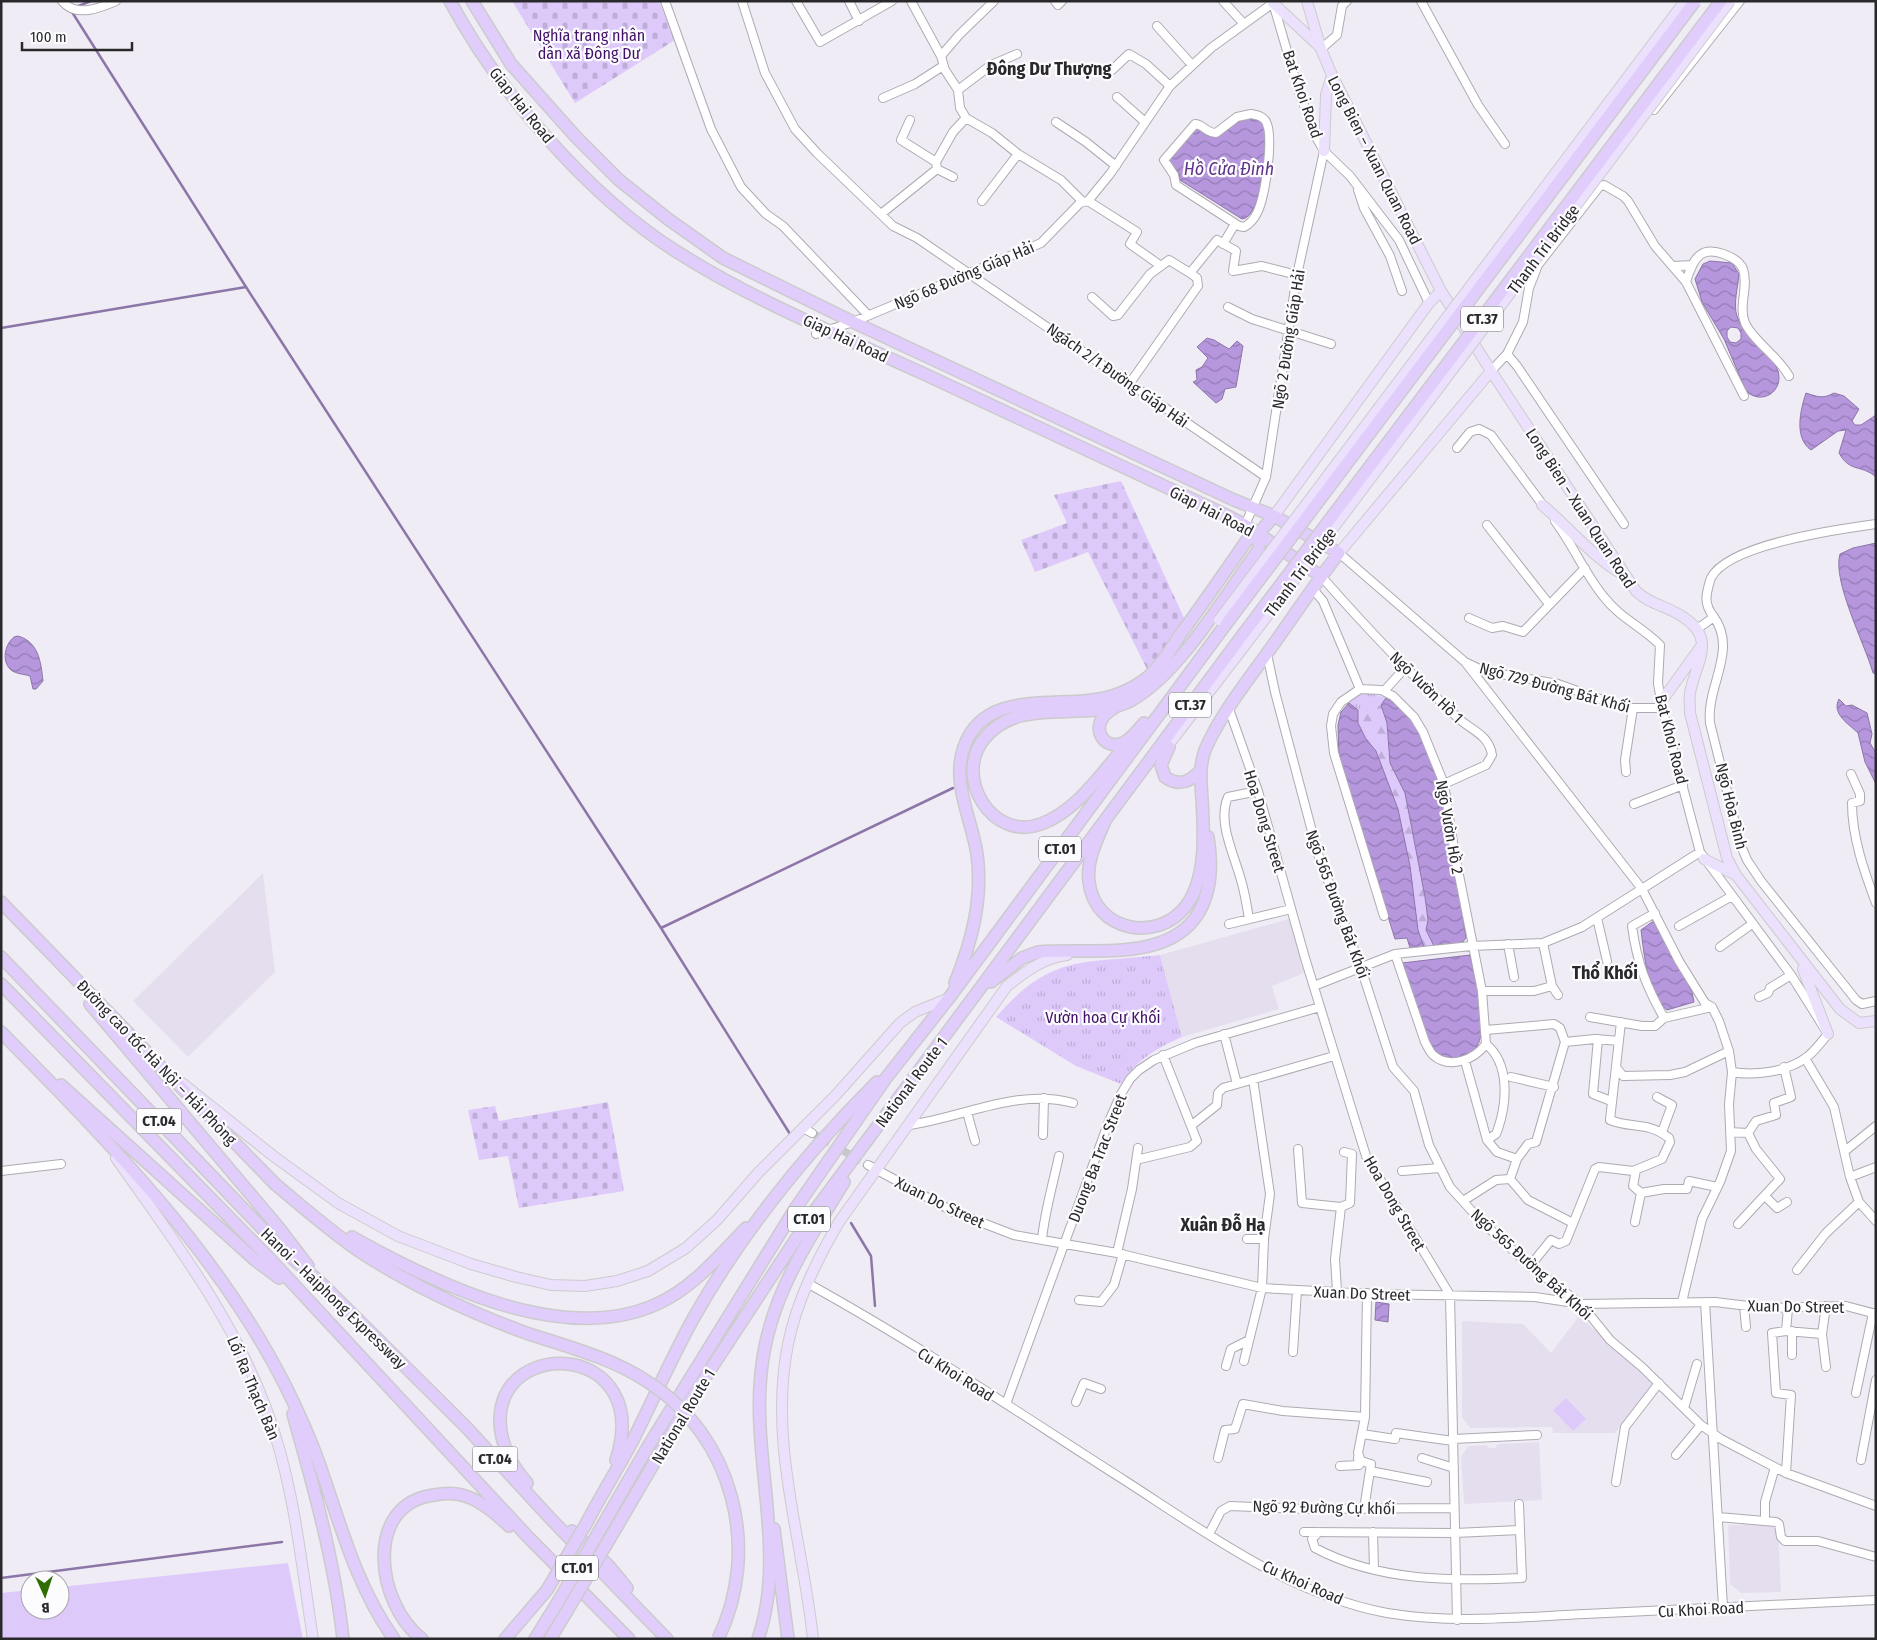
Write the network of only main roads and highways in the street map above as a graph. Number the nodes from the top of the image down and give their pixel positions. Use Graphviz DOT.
graph roads {
  1 [pos="450,1"];
  2 [pos="472,1"];
  3 [pos="1307,1"];
  4 [pos="1685,1"];
  5 [pos="1695,1"];
  6 [pos="1720,1"];
  7 [pos="1730,1"];
  8 [pos="1273,2"];
  9 [pos="1321,48"];
  10 [pos="1332,75"];
  11 [pos="1324,151"];
  12 [pos="1441,290"];
  13 [pos="1490,371"];
  14 [pos="1542,505"];
  15 [pos="1274,516"];
  16 [pos="1258,534"];
  17 [pos="1339,553"];
  18 [pos="1321,576"];
  19 [pos="1626,576"];
  20 [pos="1223,622"];
  21 [pos="1246,638"];
  22 [pos="1702,645"];
  23 [pos="1205,653"];
  24 [pos="1169,700"];
  25 [pos="1662,705"];
  26 [pos="1116,706"];
  27 [pos="1169,747"];
  28 [pos="1200,770"];
  29 [pos="1138,775"];
  30 [pos="1202,803"];
  31 [pos="1105,820"];
  32 [pos="1702,856"];
  33 [pos="1736,875"];
  34 [pos="1,902"];
  35 [pos="42,945"];
  36 [pos="1096,951"];
  37 [pos="1799,956"];
  38 [pos="1,957"];
  39 [pos="1,984"];
  40 [pos="949,998"];
  41 [pos="973,998"];
  42 [pos="1876,1021"];
  43 [pos="2,1033"];
  44 [pos="1828,1034"];
  45 [pos="903,1056"];
  46 [pos="159,1065"];
  47 [pos="889,1111"];
  48 [pos="104,1141"];
  49 [pos="776,1196"];
  50 [pos="317,1218"];
  51 [pos="320,1282"];
  52 [pos="303,1296"];
  53 [pos="284,1384"];
  54 [pos="766,1486"];
  55 [pos="604,1488"];
  56 [pos="547,1590"];
  57 [pos="588,1597"];
  58 [pos="313,1639"];
  59 [pos="344,1639"];
  60 [pos="394,1639"];
  61 [pos="422,1639"];
  62 [pos="505,1639"];
  63 [pos="516,1639"];
  64 [pos="535,1639"];
  65 [pos="550,1639"];
  66 [pos="629,1639"];
  67 [pos="668,1639"];
  68 [pos="718,1639"];
  69 [pos="758,1639"];
  70 [pos="788,1639"];
  71 [pos="813,1639"];
  1 -- 16 [label="highway, Giap Hai Road"];
  2 -- 15 [label="highway, Giap Hai Road"];
  3 -- 9 [label="main road, Long Bien – Xuan Quan Road"];
  4 -- 20 [label="main road, bridge"];
  5 -- 20 [label="highway, Thanh Tri Bridge / CT.37, bridge"];
  6 -- 21 [label="highway, Thanh Tri Bridge / CT.37, bridge"];
  7 -- 21 [label="main road, Thanh Tri Bridge, bridge"];
  8 -- 9 [label="main road"];
  9 -- 10 [label="main road, Long Bien – Xuan Quan Road"];
  10 -- 11 [label="main road"];
  10 -- 12 [label="main road, Long Bien – Xuan Quan Road"];
  12 -- 13 [label="main road, Long Bien – Xuan Quan Road"];
  12 -- 15 [label="main road"];
  13 -- 17 [label="main road"];
  13 -- 19 [label="main road, Long Bien – Xuan Quan Road"];
  14 -- 19 [label="main road"];
  15 -- 16 [label="highway"];
  15 -- 17 [label="highway, Giap Hai Road"];
  16 -- 18 [label="highway, Giap Hai Road"];
  16 -- 26 [label="highway"];
  16 -- 40 [label="highway"];
  17 -- 18 [label="highway"];
  18 -- 28 [label="highway"];
  19 -- 22 [label="main road, Long Bien – Xuan Quan Road"];
  20 -- 23 [label="highway, CT.37"];
  21 -- 27 [label="main road"];
  21 -- 29 [label="highway, National Route 1 / CT.37"];
  22 -- 25 [label="main road"];
  22 -- 33 [label="main road"];
  23 -- 24 [label="highway, CT.01"];
  24 -- 26 [label="highway"];
  24 -- 26 [label="highway"];
  24 -- 40 [label="highway, CT.01"];
  27 -- 28 [label="highway"];
  27 -- 29 [label="main road"];
  28 -- 30 [label="highway"];
  29 -- 31 [label="highway, National Route 1 / CT.01"];
  30 -- 31 [label="highway"];
  30 -- 36 [label="highway"];
  31 -- 41 [label="highway, National Route 1 / CT.01"];
  32 -- 33 [label="main road"];
  33 -- 37 [label="main road"];
  34 -- 35 [label="highway, Đường cao tốc Hà Nội – Hải Phòng"];
  35 -- 46 [label="highway, Đường cao tốc Hà Nội – Hải Phòng"];
  35 -- 51 [label="highway"];
  36 -- 41 [label="highway"];
  36 -- 71 [label="main road"];
  37 -- 42 [label="main road"];
  37 -- 44 [label="main road"];
  38 -- 51 [label="highway, Hanoi – Haiphong Expressway / CT.04"];
  39 -- 52 [label="highway, Hanoi – Haiphong Expressway / CT.04"];
  40 -- 45 [label="highway, CT.01"];
  40 -- 46 [label="main road"];
  41 -- 47 [label="highway, National Route 1 / CT.01"];
  43 -- 48 [label="highway"];
  43 -- 52 [label="highway"];
  45 -- 49 [label="highway"];
  45 -- 64 [label="highway, National Route 1 / CT.01, bridge"];
  46 -- 50 [label="highway, Đường cao tốc Hà Nội – Hải Phòng"];
  47 -- 54 [label="highway"];
  47 -- 65 [label="highway, National Route 1 / CT.01, bridge"];
  48 -- 53 [label="highway"];
  48 -- 58 [label="main road, Lối Ra Thạch Bàn"];
  49 -- 50 [label="highway"];
  49 -- 55 [label="highway"];
  50 -- 68 [label="highway, bridge"];
  51 -- 67 [label="highway, Hanoi – Haiphong Expressway / CT.04"];
  52 -- 57 [label="highway, Hanoi – Haiphong Expressway / CT.04"];
  53 -- 59 [label="highway"];
  53 -- 60 [label="highway"];
  54 -- 69 [label="highway"];
  54 -- 70 [label="highway"];
  55 -- 56 [label="highway, bridge"];
  55 -- 67 [label="highway"];
  56 -- 62 [label="highway"];
  56 -- 63 [label="highway"];
  57 -- 61 [label="highway"];
  57 -- 66 [label="highway, Hanoi – Haiphong Expressway / CT.04"];
}
